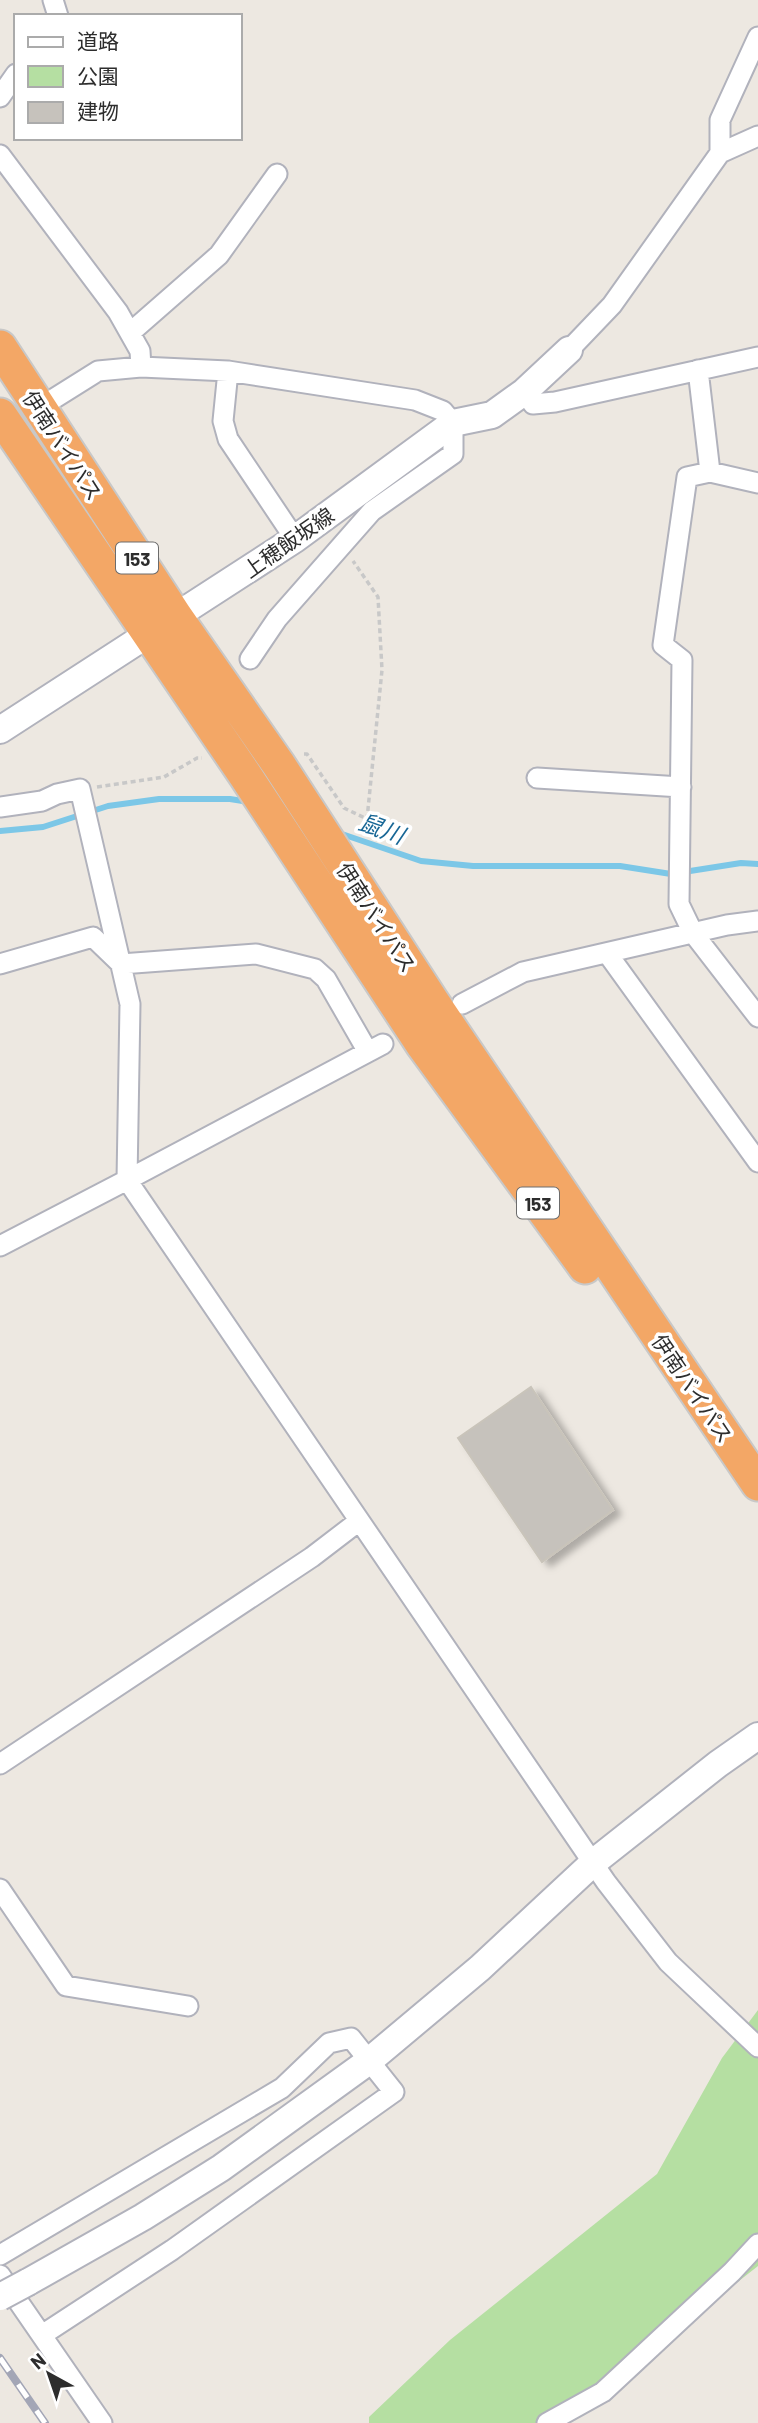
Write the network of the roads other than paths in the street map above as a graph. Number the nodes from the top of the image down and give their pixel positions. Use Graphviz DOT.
graph roads {
  1 [pos="758,37"];
  2 [pos="14,77"];
  3 [pos="0,97"];
  4 [pos="758,136"];
  5 [pos="720,153"];
  6 [pos="0,155"];
  7 [pos="277,174"];
  8 [pos="131,332"];
  9 [pos="0,348"];
  10 [pos="569,350"];
  11 [pos="758,357"];
  12 [pos="141,367"];
  13 [pos="698,370"];
  14 [pos="228,372"];
  15 [pos="524,392"];
  16 [pos="39,408"];
  17 [pos="0,415"];
  18 [pos="453,423"];
  19 [pos="710,472"];
  20 [pos="758,483"];
  21 [pos="295,539"];
  22 [pos="176,617"];
  23 [pos="149,636"];
  24 [pos="250,659"];
  25 [pos="3,722"];
  26 [pos="537,778"];
  27 [pos="681,787"];
  28 [pos="0,807"];
  29 [pos="336,884"];
  30 [pos="758,921"];
  31 [pos="693,933"];
  32 [pos="607,953"];
  33 [pos="0,964"];
  34 [pos="121,964"];
  35 [pos="462,1004"];
  36 [pos="758,1017"];
  37 [pos="758,1162"];
  38 [pos="127,1180"];
  39 [pos="0,1246"];
  40 [pos="758,1484"];
  41 [pos="758,1512"];
  42 [pos="359,1521"];
  43 [pos="758,1736"];
  44 [pos="0,1763"];
  45 [pos="594,1862"];
  46 [pos="0,1889"];
  47 [pos="188,2006"];
  48 [pos="758,2047"];
  49 [pos="369,2061"];
  50 [pos="758,2244"];
  51 [pos="0,2255"];
  52 [pos="0,2275"];
  53 [pos="0,2297"];
  54 [pos="41,2335"];
  55 [pos="102,2423"];
  56 [pos="547,2423"];
  1 -- 5 [label="street"];
  2 -- 3 [label="street"];
  4 -- 5 [label="street"];
  5 -- 10 [label="street"];
  6 -- 8 [label="street"];
  7 -- 8 [label="street"];
  8 -- 12 [label="street"];
  9 -- 16 [label="highway, 伊南バイパス / 153"];
  10 -- 15 [label="street, 上穂飯坂線"];
  11 -- 13 [label="street"];
  12 -- 14 [label="street"];
  12 -- 16 [label="street"];
  13 -- 15 [label="street"];
  13 -- 19 [label="street"];
  14 -- 18 [label="street"];
  14 -- 21 [label="street"];
  15 -- 18 [label="street, 上穂飯坂線"];
  16 -- 22 [label="highway, 伊南バイパス / 153"];
  17 -- 23 [label="highway, 伊南バイパス / 153"];
  18 -- 21 [label="street, 上穂飯坂線"];
  18 -- 24 [label="street"];
  19 -- 20 [label="street"];
  19 -- 27 [label="street"];
  21 -- 22 [label="street, 上穂飯坂線"];
  22 -- 23 [label="street, 上穂飯坂線"];
  22 -- 29 [label="highway, 伊南バイパス / 153"];
  23 -- 25 [label="street, 上穂飯坂線"];
  23 -- 29 [label="highway, 伊南バイパス / 153"];
  26 -- 27 [label="street"];
  27 -- 31 [label="street"];
  28 -- 34 [label="street"];
  29 -- 40 [label="highway, 伊南バイパス / 153"];
  29 -- 41 [label="highway, 伊南バイパス / 153"];
  30 -- 31 [label="street"];
  31 -- 32 [label="street"];
  31 -- 36 [label="street"];
  32 -- 35 [label="street"];
  32 -- 37 [label="street"];
  33 -- 34 [label="street"];
  34 -- 38 [label="street"];
  34 -- 38 [label="street"];
  38 -- 39 [label="street"];
  38 -- 42 [label="street"];
  42 -- 44 [label="street"];
  42 -- 45 [label="street"];
  43 -- 45 [label="street"];
  45 -- 48 [label="street"];
  45 -- 49 [label="street"];
  46 -- 47 [label="street"];
  49 -- 51 [label="street"];
  49 -- 53 [label="street, bridge"];
  49 -- 54 [label="street"];
  50 -- 56 [label="street"];
  52 -- 54 [label="street"];
  54 -- 55 [label="street"];
}
